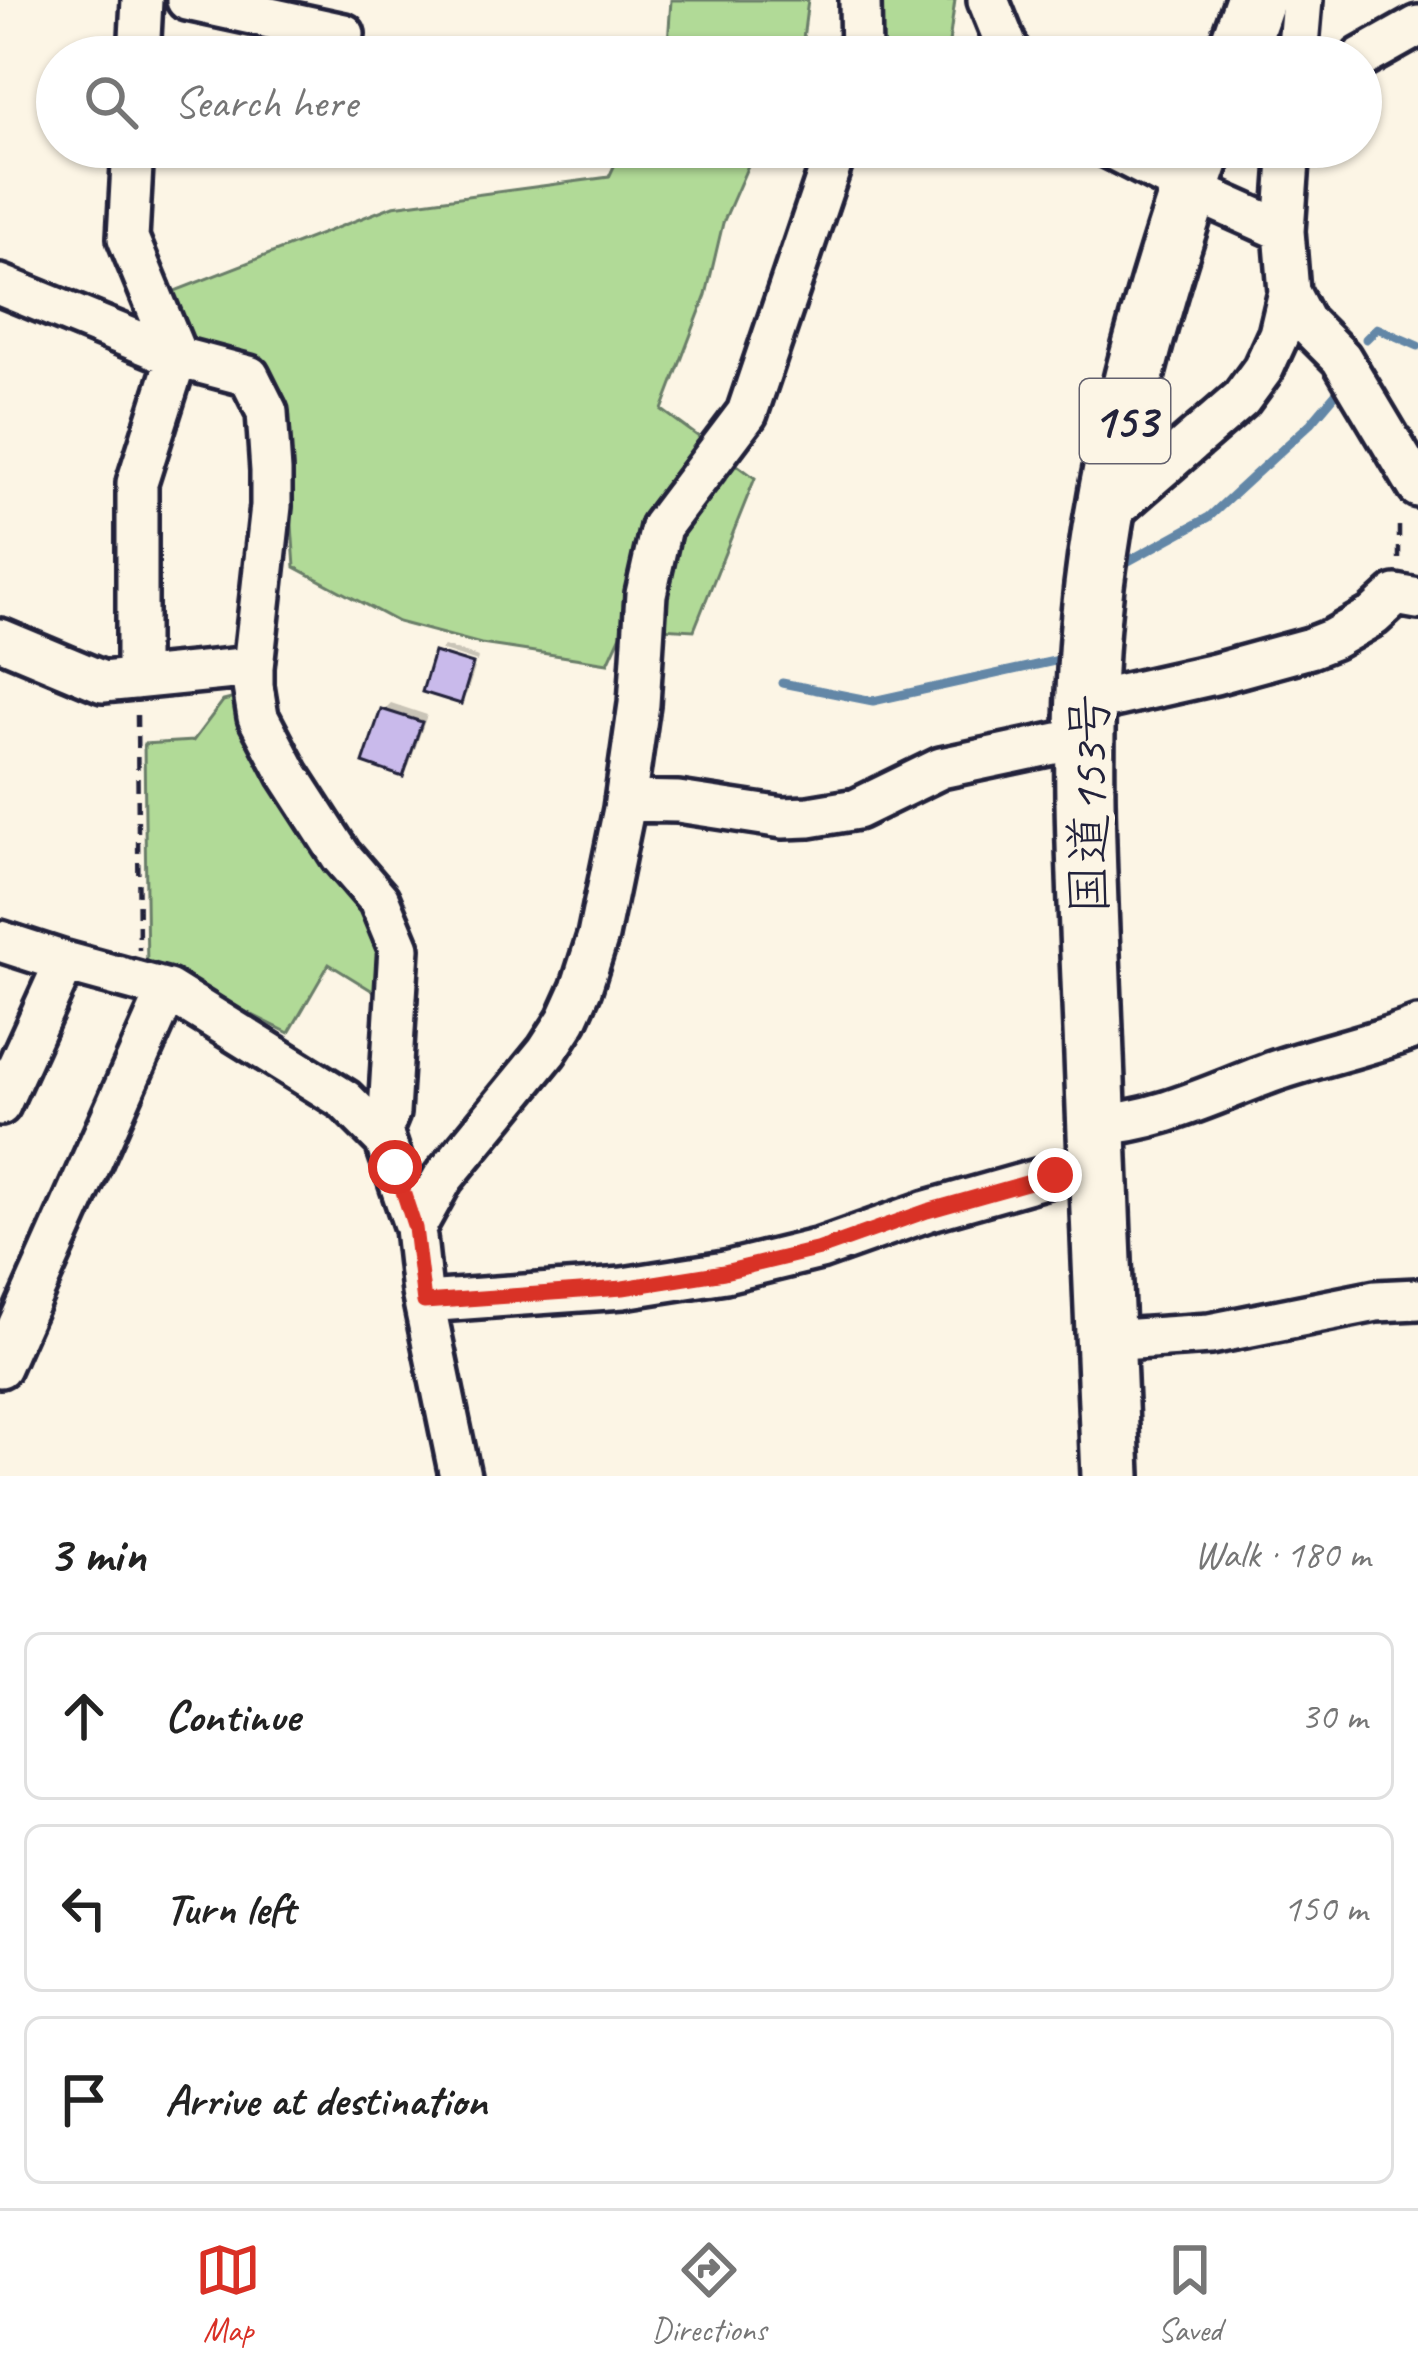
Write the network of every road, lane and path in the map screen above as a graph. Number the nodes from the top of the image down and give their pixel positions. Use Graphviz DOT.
graph roads {
  1 [pos="142,0"];
  2 [pos="188,0"];
  3 [pos="860,0"];
  4 [pos="988,0"];
  5 [pos="1255,0"];
  6 [pos="1301,0"];
  7 [pos="1418,26"];
  8 [pos="344,34"];
  9 [pos="140,36"];
  10 [pos="861,36"];
  11 [pos="1003,36"];
  12 [pos="1242,36"];
  13 [pos="1298,36"];
  14 [pos="1382,46"];
  15 [pos="132,168"];
  16 [pos="831,168"];
  17 [pos="1197,168"];
  18 [pos="1288,168"];
  19 [pos="1284,231"];
  20 [pos="0,285"];
  21 [pos="1289,292"];
  22 [pos="177,357"];
  23 [pos="1418,487"];
  24 [pos="1105,518"];
  25 [pos="1418,599"];
  26 [pos="0,639"];
  27 [pos="253,667"];
  28 [pos="136,679"];
  29 [pos="1086,720"];
  30 [pos="625,801"];
  31 [pos="0,941"];
  32 [pos="65,962"];
  33 [pos="153,986"];
  34 [pos="1418,1027"];
  35 [pos="0,1105"];
  36 [pos="380,1135"];
  37 [pos="1097,1144"];
  38 [pos="415,1228"];
  39 [pos="1418,1299"];
  40 [pos="424,1302"];
  41 [pos="1105,1341"];
  42 [pos="0,1367"];
  43 [pos="460,1476"];
  44 [pos="1111,1476"];
  1 -- 9 [label="street"];
  2 -- 8 [label="street"];
  3 -- 10 [label="street"];
  4 -- 11 [label="street"];
  5 -- 12 [label="highway"];
  6 -- 13 [label="street"];
  7 -- 14 [label="street"];
  15 -- 22 [label="street"];
  16 -- 30 [label="street"];
  17 -- 19 [label="street"];
  17 -- 24 [label="highway, 国道153号 / 153"];
  18 -- 19 [label="street"];
  19 -- 21 [label="street"];
  20 -- 22 [label="street"];
  21 -- 23 [label="street"];
  21 -- 24 [label="street"];
  22 -- 27 [label="street"];
  22 -- 28 [label="street"];
  24 -- 29 [label="highway, 国道153号 / 153"];
  25 -- 29 [label="street"];
  26 -- 28 [label="street"];
  27 -- 28 [label="street"];
  27 -- 36 [label="street"];
  28 -- 33 [label="path"];
  29 -- 30 [label="street"];
  29 -- 37 [label="highway, 国道153号 / 153"];
  30 -- 38 [label="street"];
  31 -- 32 [label="street"];
  32 -- 33 [label="street"];
  32 -- 35 [label="street"];
  33 -- 36 [label="street"];
  33 -- 42 [label="street"];
  34 -- 37 [label="street"];
  36 -- 38 [label="street"];
  37 -- 40 [label="street"];
  37 -- 41 [label="highway, 国道153号 / 153"];
  38 -- 40 [label="street"];
  39 -- 41 [label="street"];
  40 -- 43 [label="street"];
  41 -- 44 [label="highway, 国道153号 / 153"];
}
